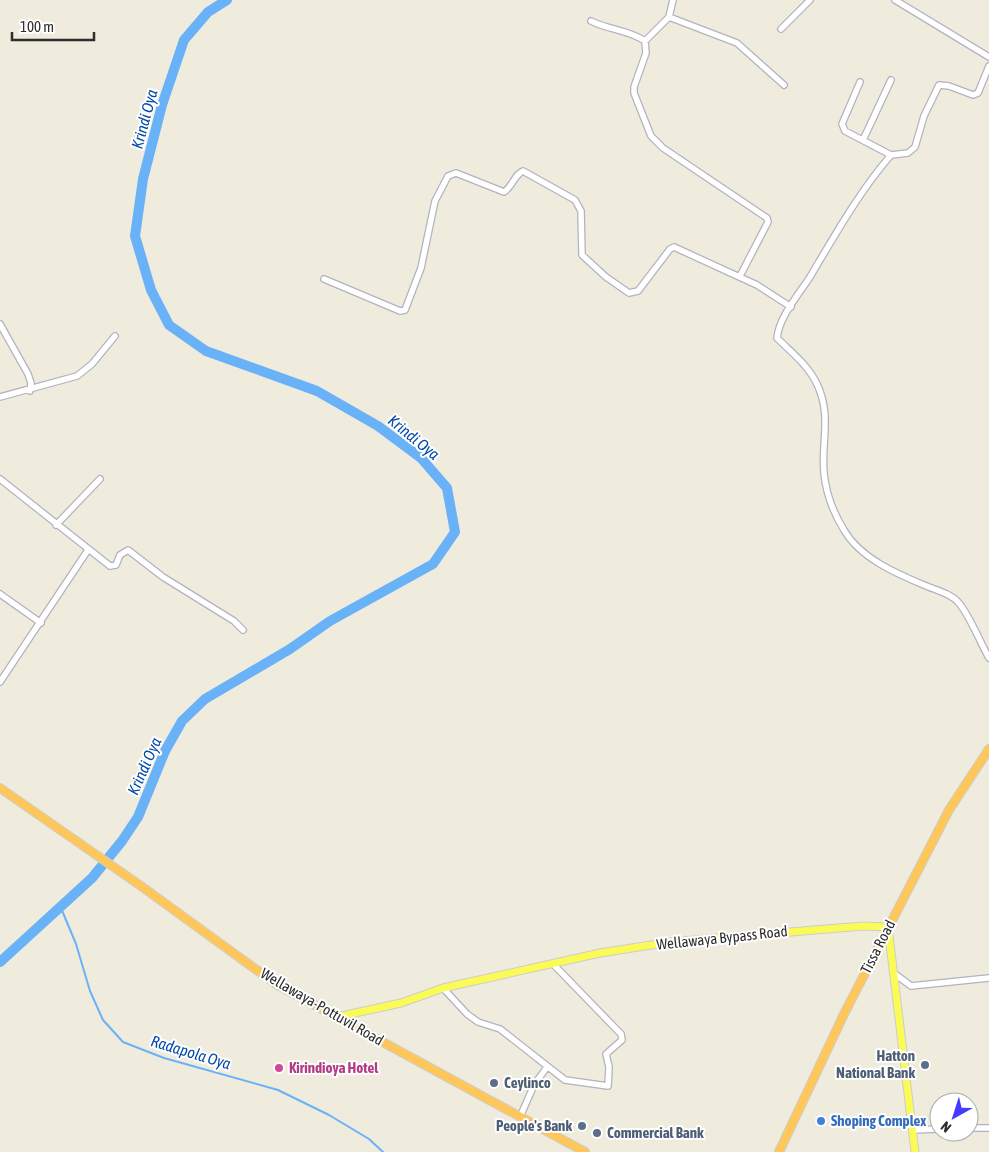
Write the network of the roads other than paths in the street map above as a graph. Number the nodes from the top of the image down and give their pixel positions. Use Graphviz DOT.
graph roads {
  1 [pos="674,0"];
  2 [pos="810,0"];
  3 [pos="895,0"];
  4 [pos="669,17"];
  5 [pos="591,21"];
  6 [pos="781,29"];
  7 [pos="646,41"];
  8 [pos="989,57"];
  9 [pos="989,66"];
  10 [pos="891,80"];
  11 [pos="860,82"];
  12 [pos="784,86"];
  13 [pos="863,140"];
  14 [pos="891,155"];
  15 [pos="740,276"];
  16 [pos="324,279"];
  17 [pos="791,307"];
  18 [pos="0,324"];
  19 [pos="114,336"];
  20 [pos="30,391"];
  21 [pos="0,398"];
  22 [pos="0,479"];
  23 [pos="100,480"];
  24 [pos="56,525"];
  25 [pos="88,550"];
  26 [pos="0,594"];
  27 [pos="40,623"];
  28 [pos="243,630"];
  29 [pos="989,658"];
  30 [pos="0,682"];
  31 [pos="989,749"];
  32 [pos="0,788"];
  33 [pos="888,927"];
  34 [pos="553,964"];
  35 [pos="895,974"];
  36 [pos="989,978"];
  37 [pos="443,988"];
  38 [pos="337,1017"];
  39 [pos="547,1067"];
  40 [pos="520,1117"];
  41 [pos="929,1129"];
  42 [pos="913,1130"];
  43 [pos="585,1152"];
  44 [pos="779,1152"];
  45 [pos="916,1152"];
  1 -- 4 [label="street"];
  2 -- 6 [label="street"];
  3 -- 8 [label="street"];
  4 -- 7 [label="street"];
  4 -- 12 [label="street"];
  5 -- 7 [label="street"];
  7 -- 15 [label="street"];
  9 -- 14 [label="street"];
  10 -- 13 [label="street"];
  11 -- 13 [label="street"];
  13 -- 14 [label="street"];
  14 -- 17 [label="street"];
  15 -- 16 [label="street"];
  15 -- 17 [label="street"];
  17 -- 29 [label="street"];
  18 -- 20 [label="street"];
  19 -- 20 [label="street"];
  20 -- 21 [label="street"];
  22 -- 24 [label="street"];
  23 -- 24 [label="street"];
  24 -- 25 [label="street"];
  25 -- 27 [label="street"];
  25 -- 28 [label="street"];
  26 -- 27 [label="street"];
  27 -- 30 [label="street"];
  31 -- 33 [label="highway, Tissa Road"];
  32 -- 38 [label="highway, Wellawaya-Pottuvil Road"];
  33 -- 34 [label="main road, Wellawaya Bypass Road"];
  33 -- 35 [label="main road"];
  33 -- 44 [label="highway, Tissa Road"];
  34 -- 37 [label="main road, Wellawaya Bypass Road"];
  34 -- 39 [label="street"];
  35 -- 36 [label="street"];
  35 -- 42 [label="main road"];
  37 -- 38 [label="main road, Wellawaya Bypass Road"];
  37 -- 39 [label="street"];
  38 -- 40 [label="highway, Wellawaya-Pottuvil Road"];
  39 -- 40 [label="street"];
  40 -- 43 [label="highway, Wellawaya-Pottuvil Road"];
  41 -- 42 [label="street"];
  42 -- 45 [label="main road"];
}
